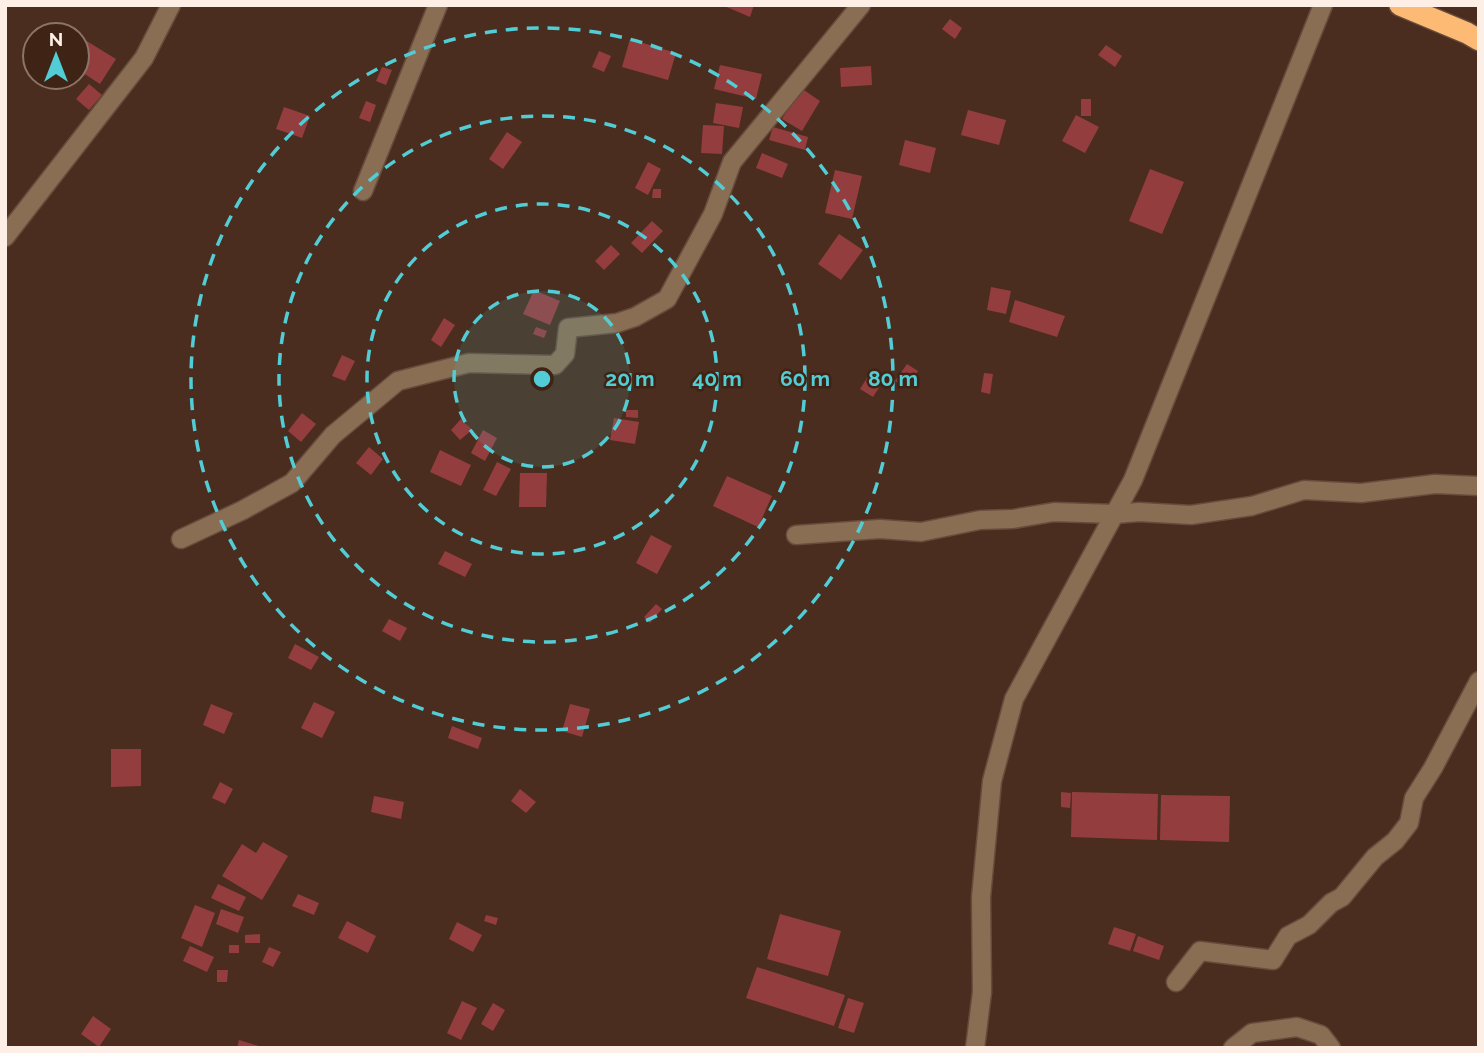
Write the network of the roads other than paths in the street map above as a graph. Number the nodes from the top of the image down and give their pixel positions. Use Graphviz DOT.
graph roads {
  1 [pos="171,5"];
  2 [pos="438,5"];
  3 [pos="861,5"];
  4 [pos="1323,5"];
  5 [pos="1399,5"];
  6 [pos="1479,40"];
  7 [pos="363,191"];
  8 [pos="5,237"];
  9 [pos="1479,486"];
  10 [pos="1115,514"];
  11 [pos="796,535"];
  12 [pos="181,539"];
  13 [pos="1479,681"];
  14 [pos="1175,982"];
  15 [pos="975,1048"];
  16 [pos="1233,1048"];
  17 [pos="1331,1048"];
  1 -- 8 [label="street"];
  2 -- 7 [label="street"];
  3 -- 12 [label="street"];
  4 -- 10 [label="street"];
  5 -- 6 [label="highway"];
  9 -- 10 [label="street"];
  10 -- 11 [label="street"];
  10 -- 15 [label="street"];
  13 -- 14 [label="street"];
  16 -- 17 [label="street"];
}
